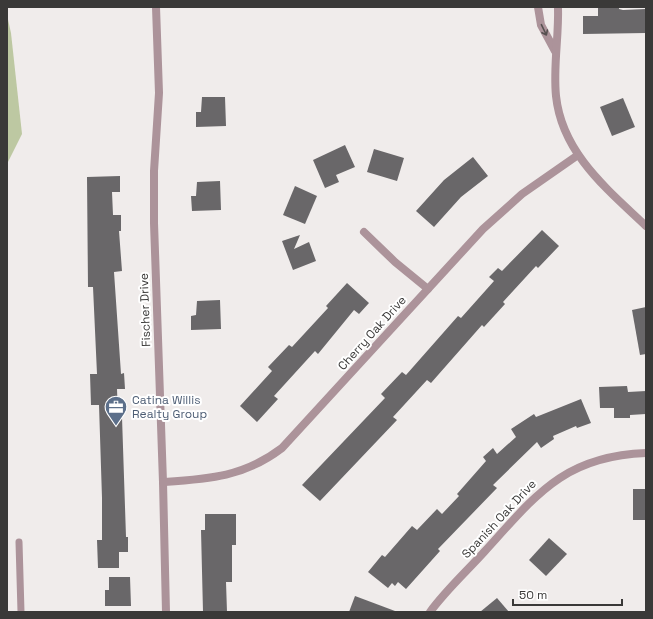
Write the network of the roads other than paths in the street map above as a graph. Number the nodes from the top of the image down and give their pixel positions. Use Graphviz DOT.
graph roads {
  1 [pos="156,7"];
  2 [pos="538,7"];
  3 [pos="558,7"];
  4 [pos="555,52"];
  5 [pos="578,155"];
  6 [pos="646,226"];
  7 [pos="364,232"];
  8 [pos="428,289"];
  9 [pos="646,453"];
  10 [pos="163,482"];
  11 [pos="19,542"];
  12 [pos="21,612"];
  13 [pos="166,612"];
  14 [pos="430,612"];
  1 -- 10 [label="street, Fischer Drive"];
  2 -- 4 [label="street, one-way"];
  3 -- 4 [label="street"];
  4 -- 5 [label="street"];
  5 -- 6 [label="street"];
  5 -- 8 [label="street, Cherry Oak Drive"];
  7 -- 8 [label="street"];
  8 -- 10 [label="street, Cherry Oak Drive"];
  9 -- 14 [label="street, Spanish Oak Drive"];
  10 -- 13 [label="street, Fischer Drive"];
  11 -- 12 [label="lane"];
}
